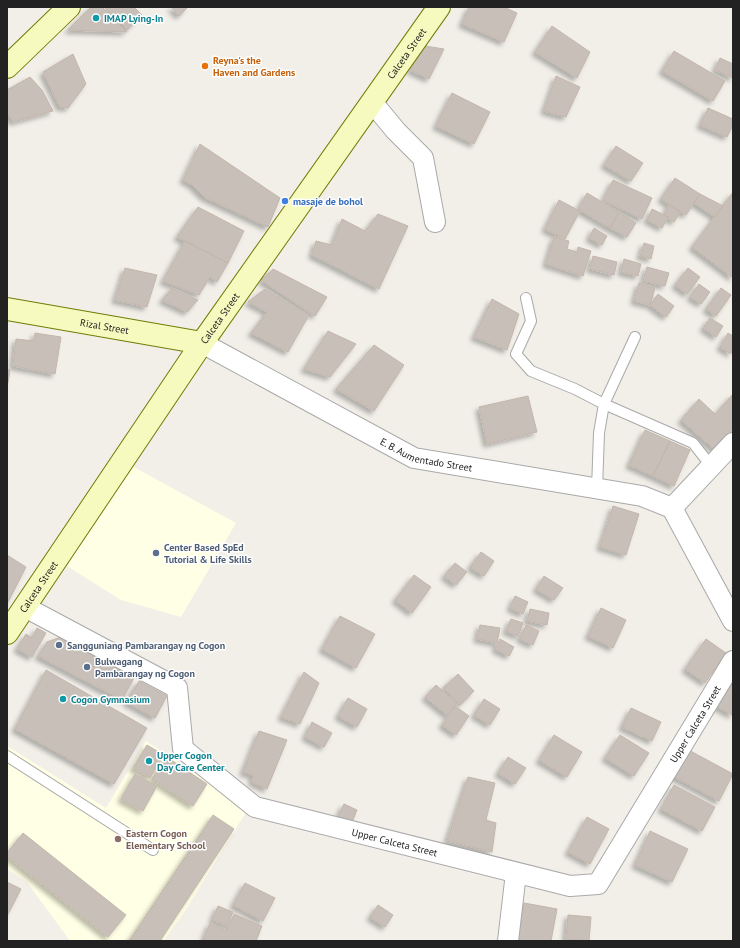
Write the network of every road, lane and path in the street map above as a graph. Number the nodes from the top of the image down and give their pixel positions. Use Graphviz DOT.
graph roads {
  1 [pos="69,7"];
  2 [pos="439,7"];
  3 [pos="7,67"];
  4 [pos="372,102"];
  5 [pos="435,222"];
  6 [pos="526,298"];
  7 [pos="7,309"];
  8 [pos="635,337"];
  9 [pos="202,344"];
  10 [pos="604,404"];
  11 [pos="733,443"];
  12 [pos="711,466"];
  13 [pos="597,489"];
  14 [pos="672,508"];
  15 [pos="25,607"];
  16 [pos="733,621"];
  17 [pos="9,626"];
  18 [pos="733,661"];
  19 [pos="7,756"];
  20 [pos="153,850"];
  21 [pos="516,873"];
  22 [pos="508,941"];
  1 -- 3 [label="main road"];
  2 -- 4 [label="main road, Calceta Street"];
  4 -- 5 [label="street"];
  4 -- 9 [label="main road, Calceta Street"];
  6 -- 10 [label="lane"];
  7 -- 9 [label="main road, Rizal Street"];
  8 -- 10 [label="lane"];
  9 -- 13 [label="street, E. B. Aumentado Street"];
  9 -- 15 [label="main road, Calceta Street"];
  10 -- 12 [label="lane"];
  10 -- 13 [label="lane"];
  11 -- 12 [label="street"];
  12 -- 14 [label="street"];
  13 -- 14 [label="street, E. B. Aumentado Street"];
  14 -- 16 [label="street"];
  15 -- 17 [label="main road, Calceta Street"];
  15 -- 21 [label="street, Upper Calceta Street"];
  18 -- 21 [label="street, Upper Calceta Street"];
  19 -- 20 [label="lane"];
  21 -- 22 [label="street"];
}
